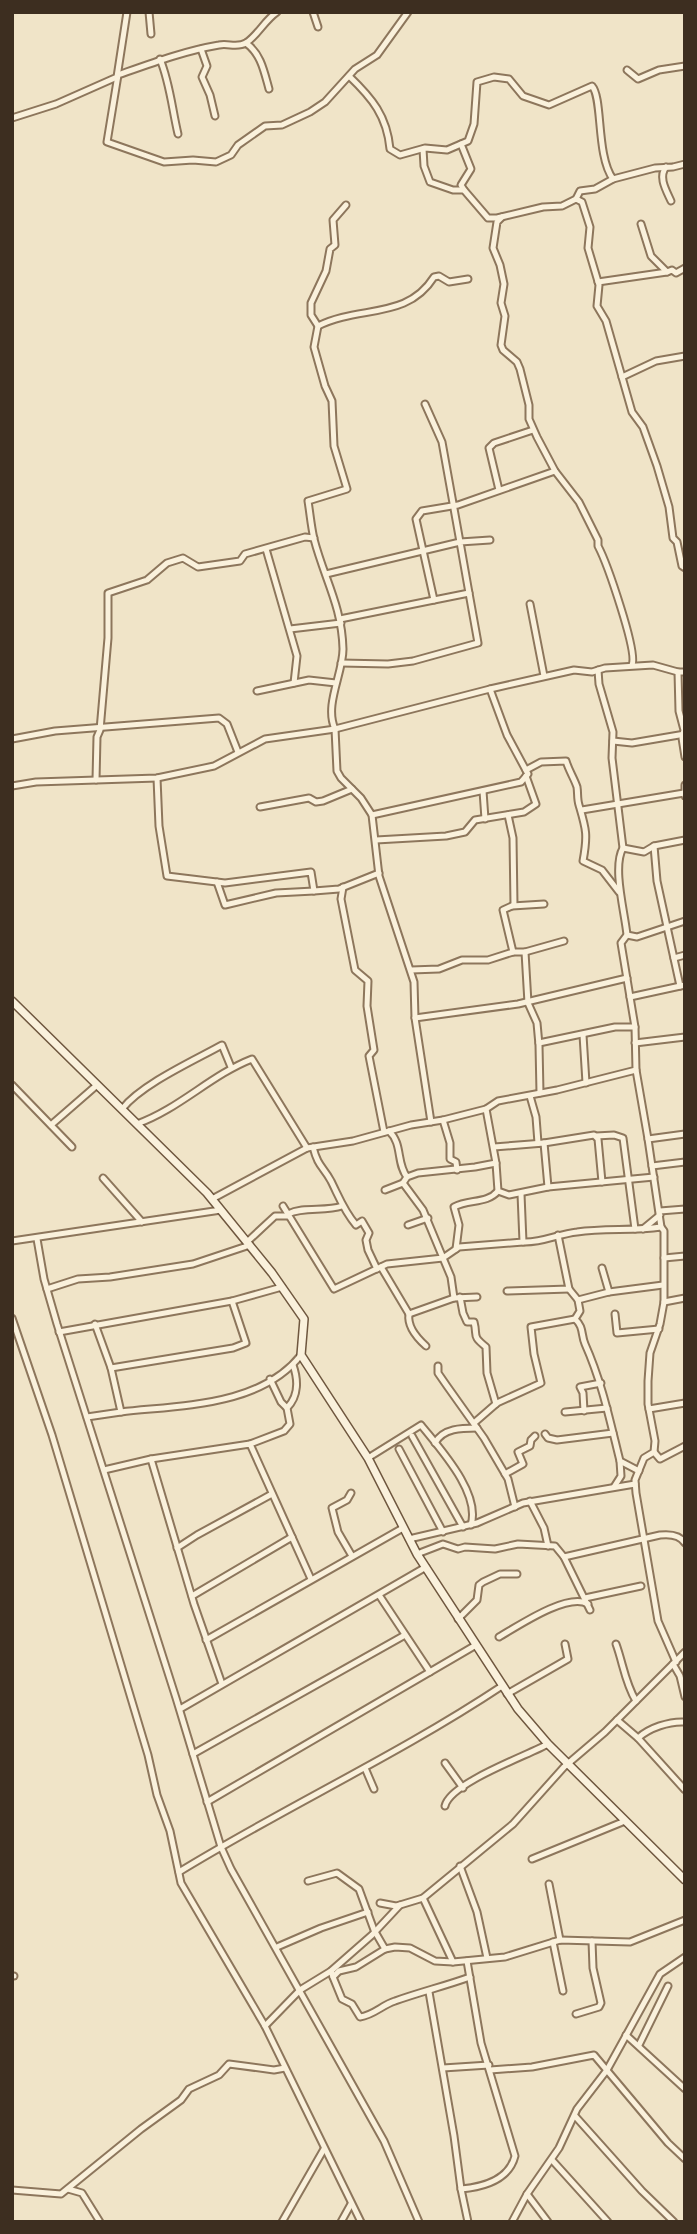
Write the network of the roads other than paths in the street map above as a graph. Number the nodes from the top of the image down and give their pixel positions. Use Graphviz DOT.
graph roads {
  1 [pos="127,12"];
  2 [pos="149,12"];
  3 [pos="277,12"];
  4 [pos="313,12"];
  5 [pos="408,12"];
  6 [pos="318,27"];
  7 [pos="151,34"];
  8 [pos="246,43"];
  9 [pos="201,49"];
  10 [pos="160,59"];
  11 [pos="685,66"];
  12 [pos="627,70"];
  13 [pos="118,75"];
  14 [pos="349,76"];
  15 [pos="269,89"];
  16 [pos="215,116"];
  17 [pos="12,118"];
  18 [pos="178,134"];
  19 [pos="461,144"];
  20 [pos="423,149"];
  21 [pos="685,164"];
  22 [pos="666,167"];
  23 [pos="613,179"];
  24 [pos="464,190"];
  25 [pos="576,199"];
  26 [pos="671,201"];
  27 [pos="346,205"];
  28 [pos="502,217"];
  29 [pos="641,224"];
  30 [pos="685,268"];
  31 [pos="667,272"];
  32 [pos="468,279"];
  33 [pos="598,282"];
  34 [pos="318,326"];
  35 [pos="685,356"];
  36 [pos="622,377"];
  37 [pos="425,404"];
  38 [pos="534,430"];
  39 [pos="555,471"];
  40 [pos="499,491"];
  41 [pos="453,506"];
  42 [pos="314,538"];
  43 [pos="490,540"];
  44 [pos="460,542"];
  45 [pos="266,548"];
  46 [pos="422,552"];
  47 [pos="685,568"];
  48 [pos="326,574"];
  49 [pos="470,593"];
  50 [pos="434,600"];
  51 [pos="530,604"];
  52 [pos="341,621"];
  53 [pos="290,629"];
  54 [pos="341,663"];
  55 [pos="632,666"];
  56 [pos="598,670"];
  57 [pos="685,671"];
  58 [pos="677,672"];
  59 [pos="544,676"];
  60 [pos="294,683"];
  61 [pos="337,683"];
  62 [pos="489,689"];
  63 [pos="257,691"];
  64 [pos="100,728"];
  65 [pos="335,729"];
  66 [pos="684,734"];
  67 [pos="12,739"];
  68 [pos="613,741"];
  69 [pos="238,752"];
  70 [pos="685,757"];
  71 [pos="526,773"];
  72 [pos="157,778"];
  73 [pos="96,780"];
  74 [pos="685,785"];
  75 [pos="12,786"];
  76 [pos="352,789"];
  77 [pos="483,791"];
  78 [pos="684,794"];
  79 [pos="619,805"];
  80 [pos="260,807"];
  81 [pos="582,810"];
  82 [pos="372,815"];
  83 [pos="508,815"];
  84 [pos="485,819"];
  85 [pos="376,840"];
  86 [pos="685,840"];
  87 [pos="654,846"];
  88 [pos="623,848"];
  89 [pos="379,873"];
  90 [pos="217,882"];
  91 [pos="343,887"];
  92 [pos="314,891"];
  93 [pos="619,892"];
  94 [pos="544,904"];
  95 [pos="511,906"];
  96 [pos="685,920"];
  97 [pos="667,928"];
  98 [pos="627,935"];
  99 [pos="564,941"];
  100 [pos="513,952"];
  101 [pos="526,952"];
  102 [pos="685,955"];
  103 [pos="674,958"];
  104 [pos="411,970"];
  105 [pos="627,978"];
  106 [pos="682,985"];
  107 [pos="630,997"];
  108 [pos="12,1001"];
  109 [pos="528,1002"];
  110 [pos="415,1018"];
  111 [pos="635,1027"];
  112 [pos="583,1035"];
  113 [pos="685,1037"];
  114 [pos="539,1043"];
  115 [pos="635,1043"];
  116 [pos="231,1067"];
  117 [pos="636,1069"];
  118 [pos="586,1083"];
  119 [pos="12,1085"];
  120 [pos="97,1085"];
  121 [pos="540,1093"];
  122 [pos="530,1096"];
  123 [pos="122,1109"];
  124 [pos="486,1109"];
  125 [pos="443,1120"];
  126 [pos="431,1122"];
  127 [pos="137,1124"];
  128 [pos="51,1125"];
  129 [pos="386,1132"];
  130 [pos="685,1134"];
  131 [pos="596,1136"];
  132 [pos="648,1139"];
  133 [pos="541,1143"];
  134 [pos="72,1147"];
  135 [pos="494,1147"];
  136 [pos="310,1148"];
  137 [pos="685,1162"];
  138 [pos="496,1163"];
  139 [pos="652,1166"];
  140 [pos="457,1170"];
  141 [pos="654,1177"];
  142 [pos="103,1178"];
  143 [pos="628,1179"];
  144 [pos="405,1180"];
  145 [pos="602,1182"];
  146 [pos="548,1188"];
  147 [pos="385,1190"];
  148 [pos="498,1191"];
  149 [pos="521,1194"];
  150 [pos="212,1199"];
  151 [pos="283,1206"];
  152 [pos="342,1206"];
  153 [pos="685,1209"];
  154 [pos="220,1210"];
  155 [pos="660,1213"];
  156 [pos="288,1215"];
  157 [pos="428,1218"];
  158 [pos="142,1222"];
  159 [pos="408,1225"];
  160 [pos="661,1227"];
  161 [pos="635,1229"];
  162 [pos="643,1229"];
  163 [pos="558,1235"];
  164 [pos="37,1239"];
  165 [pos="12,1241"];
  166 [pos="523,1242"];
  167 [pos="248,1243"];
  168 [pos="456,1249"];
  169 [pos="685,1256"];
  170 [pos="443,1258"];
  171 [pos="664,1258"];
  172 [pos="379,1268"];
  173 [pos="602,1268"];
  174 [pos="663,1285"];
  175 [pos="282,1287"];
  176 [pos="47,1289"];
  177 [pos="569,1289"];
  178 [pos="507,1291"];
  179 [pos="609,1292"];
  180 [pos="477,1297"];
  181 [pos="457,1298"];
  182 [pos="685,1298"];
  183 [pos="578,1300"];
  184 [pos="232,1301"];
  185 [pos="664,1302"];
  186 [pos="409,1314"];
  187 [pos="615,1314"];
  188 [pos="12,1318"];
  189 [pos="575,1319"];
  190 [pos="95,1324"];
  191 [pos="659,1329"];
  192 [pos="59,1332"];
  193 [pos="426,1346"];
  194 [pos="301,1354"];
  195 [pos="293,1364"];
  196 [pos="438,1366"];
  197 [pos="110,1368"];
  198 [pos="270,1379"];
  199 [pos="601,1383"];
  200 [pos="685,1403"];
  201 [pos="496,1404"];
  202 [pos="287,1408"];
  203 [pos="607,1408"];
  204 [pos="649,1409"];
  205 [pos="584,1411"];
  206 [pos="121,1412"];
  207 [pos="565,1412"];
  208 [pos="87,1417"];
  209 [pos="475,1425"];
  210 [pos="613,1433"];
  211 [pos="545,1434"];
  212 [pos="412,1436"];
  213 [pos="535,1436"];
  214 [pos="435,1443"];
  215 [pos="250,1444"];
  216 [pos="685,1446"];
  217 [pos="399,1449"];
  218 [pos="654,1452"];
  219 [pos="368,1458"];
  220 [pos="151,1460"];
  221 [pos="620,1461"];
  222 [pos="104,1470"];
  223 [pos="639,1471"];
  224 [pos="505,1474"];
  225 [pos="635,1484"];
  226 [pos="614,1488"];
  227 [pos="351,1493"];
  228 [pos="272,1494"];
  229 [pos="530,1502"];
  230 [pos="515,1507"];
  231 [pos="471,1525"];
  232 [pos="463,1527"];
  233 [pos="403,1528"];
  234 [pos="443,1532"];
  235 [pos="292,1537"];
  236 [pos="643,1537"];
  237 [pos="409,1539"];
  238 [pos="685,1544"];
  239 [pos="548,1546"];
  240 [pos="177,1549"];
  241 [pos="417,1555"];
  242 [pos="352,1556"];
  243 [pos="564,1557"];
  244 [pos="426,1567"];
  245 [pos="517,1574"];
  246 [pos="310,1579"];
  247 [pos="641,1586"];
  248 [pos="379,1595"];
  249 [pos="191,1596"];
  250 [pos="588,1604"];
  251 [pos="458,1619"];
  252 [pos="405,1635"];
  253 [pos="499,1637"];
  254 [pos="206,1640"];
  255 [pos="565,1644"];
  256 [pos="616,1644"];
  257 [pos="475,1645"];
  258 [pos="685,1652"];
  259 [pos="674,1663"];
  260 [pos="429,1672"];
  261 [pos="222,1684"];
  262 [pos="502,1686"];
  263 [pos="507,1694"];
  264 [pos="685,1697"];
  265 [pos="636,1701"];
  266 [pos="180,1709"];
  267 [pos="617,1720"];
  268 [pos="685,1722"];
  269 [pos="638,1738"];
  270 [pos="548,1744"];
  271 [pos="193,1754"];
  272 [pos="445,1763"];
  273 [pos="568,1764"];
  274 [pos="365,1768"];
  275 [pos="463,1788"];
  276 [pos="374,1790"];
  277 [pos="685,1790"];
  278 [pos="207,1802"];
  279 [pos="445,1806"];
  280 [pos="625,1821"];
  281 [pos="221,1847"];
  282 [pos="532,1859"];
  283 [pos="460,1866"];
  284 [pos="681,1871"];
  285 [pos="179,1872"];
  286 [pos="685,1880"];
  287 [pos="309,1881"];
  288 [pos="549,1884"];
  289 [pos="423,1898"];
  290 [pos="380,1903"];
  291 [pos="400,1905"];
  292 [pos="368,1912"];
  293 [pos="685,1920"];
  294 [pos="374,1930"];
  295 [pos="560,1940"];
  296 [pos="592,1941"];
  297 [pos="552,1942"];
  298 [pos="276,1947"];
  299 [pos="385,1949"];
  300 [pos="487,1958"];
  301 [pos="467,1961"];
  302 [pos="683,1961"];
  303 [pos="453,1962"];
  304 [pos="332,1974"];
  305 [pos="470,1977"];
  306 [pos="668,1986"];
  307 [pos="300,1990"];
  308 [pos="563,1990"];
  309 [pos="429,1992"];
  310 [pos="576,2014"];
  311 [pos="265,2026"];
  312 [pos="626,2035"];
  313 [pos="639,2045"];
  314 [pos="490,2067"];
  315 [pos="285,2068"];
  316 [pos="443,2068"];
  317 [pos="607,2070"];
  318 [pos="685,2074"];
  319 [pos="678,2081"];
  320 [pos="685,2089"];
  321 [pos="575,2116"];
  322 [pos="324,2149"];
  323 [pos="685,2159"];
  324 [pos="552,2160"];
  325 [pos="68,2189"];
  326 [pos="461,2189"];
  327 [pos="12,2190"];
  328 [pos="527,2194"];
  329 [pos="351,2204"];
  330 [pos="100,2222"];
  331 [pos="282,2222"];
  332 [pos="341,2222"];
  333 [pos="362,2222"];
  334 [pos="419,2222"];
  335 [pos="468,2222"];
  336 [pos="512,2222"];
  337 [pos="548,2222"];
  338 [pos="608,2222"];
  339 [pos="674,2222"];
  1 -- 13 [label="street"];
  2 -- 7 [label="street"];
  3 -- 8 [label="street"];
  4 -- 6 [label="street"];
  5 -- 14 [label="street"];
  8 -- 9 [label="street"];
  8 -- 15 [label="street"];
  9 -- 10 [label="street"];
  9 -- 16 [label="street"];
  10 -- 13 [label="street"];
  10 -- 18 [label="street"];
  11 -- 12 [label="street"];
  13 -- 14 [label="street"];
  13 -- 17 [label="street"];
  14 -- 20 [label="street"];
  19 -- 20 [label="street"];
  19 -- 23 [label="street"];
  19 -- 24 [label="street"];
  20 -- 24 [label="street"];
  21 -- 22 [label="street"];
  22 -- 23 [label="street"];
  22 -- 26 [label="street"];
  23 -- 25 [label="street"];
  24 -- 28 [label="street"];
  25 -- 28 [label="street"];
  25 -- 33 [label="street"];
  27 -- 34 [label="street"];
  28 -- 38 [label="street"];
  29 -- 31 [label="street"];
  30 -- 31 [label="street"];
  31 -- 33 [label="street"];
  32 -- 34 [label="street"];
  33 -- 36 [label="street"];
  34 -- 42 [label="street"];
  35 -- 36 [label="street"];
  36 -- 47 [label="street"];
  37 -- 41 [label="street"];
  38 -- 39 [label="street"];
  38 -- 40 [label="street"];
  39 -- 40 [label="street"];
  39 -- 55 [label="street"];
  40 -- 41 [label="street"];
  41 -- 44 [label="street"];
  41 -- 46 [label="street"];
  42 -- 45 [label="street"];
  42 -- 48 [label="street"];
  43 -- 44 [label="street"];
  44 -- 46 [label="street"];
  44 -- 49 [label="street"];
  45 -- 53 [label="street"];
  45 -- 64 [label="street"];
  46 -- 48 [label="street"];
  46 -- 50 [label="street"];
  48 -- 52 [label="street"];
  49 -- 50 [label="street"];
  49 -- 54 [label="street"];
  50 -- 52 [label="street"];
  51 -- 59 [label="street"];
  52 -- 53 [label="street"];
  52 -- 54 [label="street"];
  53 -- 60 [label="street"];
  54 -- 61 [label="street"];
  55 -- 56 [label="street"];
  55 -- 58 [label="street"];
  56 -- 59 [label="street"];
  56 -- 68 [label="street"];
  57 -- 58 [label="street"];
  58 -- 66 [label="street"];
  59 -- 62 [label="street"];
  60 -- 61 [label="street"];
  60 -- 63 [label="street"];
  61 -- 65 [label="street"];
  62 -- 65 [label="street"];
  62 -- 71 [label="street"];
  64 -- 67 [label="street"];
  64 -- 69 [label="street"];
  64 -- 73 [label="street"];
  65 -- 69 [label="street"];
  65 -- 76 [label="street"];
  66 -- 68 [label="street"];
  66 -- 70 [label="street"];
  68 -- 79 [label="street"];
  69 -- 72 [label="street"];
  71 -- 77 [label="street"];
  71 -- 81 [label="street"];
  71 -- 83 [label="street"];
  72 -- 73 [label="street"];
  72 -- 90 [label="street"];
  73 -- 75 [label="street"];
  74 -- 78 [label="street"];
  76 -- 80 [label="street"];
  76 -- 82 [label="street"];
  77 -- 82 [label="street"];
  77 -- 84 [label="street"];
  78 -- 79 [label="street"];
  79 -- 81 [label="street"];
  79 -- 88 [label="street"];
  81 -- 93 [label="street"];
  82 -- 85 [label="street"];
  83 -- 84 [label="street"];
  83 -- 95 [label="street"];
  84 -- 85 [label="street"];
  85 -- 89 [label="street"];
  86 -- 87 [label="street"];
  87 -- 88 [label="street"];
  87 -- 97 [label="street"];
  88 -- 93 [label="street"];
  89 -- 91 [label="street"];
  89 -- 104 [label="street"];
  90 -- 92 [label="street"];
  90 -- 92 [label="street"];
  91 -- 92 [label="street"];
  91 -- 129 [label="street"];
  93 -- 98 [label="street"];
  94 -- 95 [label="street"];
  95 -- 100 [label="street"];
  96 -- 97 [label="street"];
  97 -- 98 [label="street"];
  97 -- 103 [label="street"];
  98 -- 105 [label="street"];
  99 -- 101 [label="street"];
  100 -- 101 [label="street"];
  100 -- 104 [label="street"];
  101 -- 109 [label="street"];
  102 -- 103 [label="street"];
  103 -- 106 [label="street"];
  104 -- 110 [label="street"];
  105 -- 107 [label="street"];
  105 -- 109 [label="street"];
  106 -- 107 [label="street"];
  107 -- 111 [label="street"];
  108 -- 120 [label="street"];
  109 -- 110 [label="street"];
  109 -- 114 [label="street"];
  110 -- 126 [label="street"];
  111 -- 112 [label="street"];
  111 -- 115 [label="street"];
  112 -- 114 [label="street"];
  112 -- 118 [label="street"];
  113 -- 115 [label="street"];
  114 -- 121 [label="street"];
  115 -- 117 [label="street"];
  116 -- 123 [label="street"];
  116 -- 127 [label="street"];
  116 -- 136 [label="street"];
  117 -- 118 [label="street"];
  117 -- 132 [label="street"];
  118 -- 121 [label="street"];
  119 -- 128 [label="street"];
  120 -- 123 [label="street"];
  120 -- 128 [label="street"];
  121 -- 122 [label="street"];
  122 -- 124 [label="street"];
  122 -- 133 [label="street"];
  123 -- 127 [label="street"];
  124 -- 125 [label="street"];
  124 -- 135 [label="street"];
  125 -- 126 [label="street"];
  125 -- 140 [label="street"];
  126 -- 129 [label="street"];
  127 -- 150 [label="street"];
  128 -- 134 [label="street"];
  129 -- 136 [label="street"];
  129 -- 144 [label="street"];
  130 -- 132 [label="street"];
  131 -- 133 [label="street"];
  131 -- 143 [label="street"];
  131 -- 145 [label="street"];
  132 -- 139 [label="street"];
  133 -- 135 [label="street"];
  133 -- 146 [label="street"];
  135 -- 138 [label="street"];
  136 -- 150 [label="street"];
  136 -- 152 [label="street"];
  137 -- 139 [label="street"];
  138 -- 140 [label="street"];
  138 -- 148 [label="street"];
  139 -- 141 [label="street"];
  140 -- 144 [label="street"];
  141 -- 143 [label="street"];
  141 -- 155 [label="street"];
  142 -- 158 [label="street"];
  143 -- 145 [label="street"];
  143 -- 161 [label="street"];
  144 -- 147 [label="street"];
  144 -- 157 [label="street"];
  145 -- 146 [label="street"];
  146 -- 149 [label="street"];
  148 -- 149 [label="street"];
  148 -- 168 [label="street"];
  149 -- 166 [label="street"];
  150 -- 154 [label="street"];
  151 -- 156 [label="street"];
  152 -- 156 [label="street"];
  152 -- 172 [label="street"];
  153 -- 155 [label="street"];
  154 -- 158 [label="street"];
  154 -- 167 [label="street"];
  155 -- 160 [label="street"];
  155 -- 162 [label="street"];
  156 -- 167 [label="street"];
  156 -- 172 [label="street"];
  157 -- 159 [label="street"];
  157 -- 170 [label="street"];
  158 -- 164 [label="street"];
  160 -- 162 [label="street"];
  160 -- 171 [label="street"];
  161 -- 162 [label="street"];
  161 -- 163 [label="street"];
  163 -- 166 [label="street"];
  163 -- 177 [label="street"];
  164 -- 165 [label="street"];
  164 -- 176 [label="street"];
  166 -- 168 [label="street"];
  167 -- 175 [label="street"];
  167 -- 176 [label="street"];
  168 -- 170 [label="street"];
  169 -- 171 [label="street"];
  170 -- 172 [label="street"];
  170 -- 181 [label="street"];
  171 -- 174 [label="street"];
  172 -- 186 [label="street"];
  173 -- 179 [label="street"];
  174 -- 179 [label="street"];
  174 -- 185 [label="street"];
  175 -- 184 [label="street"];
  175 -- 194 [label="street"];
  176 -- 192 [label="street"];
  177 -- 178 [label="street"];
  177 -- 183 [label="street"];
  179 -- 183 [label="street"];
  180 -- 181 [label="street"];
  181 -- 186 [label="street"];
  181 -- 201 [label="street"];
  182 -- 185 [label="street"];
  183 -- 189 [label="street"];
  184 -- 190 [label="street"];
  184 -- 197 [label="street"];
  185 -- 191 [label="street"];
  186 -- 193 [label="street"];
  187 -- 191 [label="street"];
  188 -- 285 [label="street"];
  189 -- 199 [label="street"];
  189 -- 201 [label="street"];
  190 -- 192 [label="street"];
  190 -- 197 [label="street"];
  191 -- 204 [label="street"];
  192 -- 208 [label="street"];
  194 -- 195 [label="street"];
  194 -- 219 [label="street"];
  195 -- 198 [label="street"];
  195 -- 202 [label="street"];
  196 -- 209 [label="street"];
  197 -- 206 [label="street"];
  198 -- 202 [label="street"];
  198 -- 206 [label="street"];
  199 -- 203 [label="street"];
  199 -- 205 [label="street"];
  200 -- 204 [label="street"];
  201 -- 209 [label="street"];
  202 -- 215 [label="street"];
  203 -- 205 [label="street"];
  203 -- 210 [label="street"];
  204 -- 218 [label="street"];
  205 -- 207 [label="street"];
  206 -- 208 [label="street"];
  208 -- 222 [label="street"];
  209 -- 214 [label="street"];
  209 -- 224 [label="street"];
  210 -- 211 [label="street"];
  210 -- 221 [label="street"];
  212 -- 232 [label="street"];
  213 -- 224 [label="street"];
  214 -- 219 [label="street"];
  214 -- 231 [label="street"];
  215 -- 220 [label="street"];
  215 -- 228 [label="street"];
  216 -- 218 [label="street"];
  217 -- 234 [label="street"];
  218 -- 223 [label="street"];
  219 -- 233 [label="street"];
  220 -- 222 [label="street"];
  220 -- 240 [label="street"];
  221 -- 223 [label="street"];
  221 -- 226 [label="street"];
  222 -- 266 [label="street"];
  223 -- 225 [label="street"];
  224 -- 230 [label="street"];
  225 -- 226 [label="street"];
  225 -- 236 [label="street"];
  226 -- 229 [label="street"];
  227 -- 242 [label="street"];
  228 -- 235 [label="street"];
  228 -- 240 [label="street"];
  229 -- 230 [label="street"];
  229 -- 239 [label="street"];
  230 -- 231 [label="street"];
  231 -- 232 [label="street"];
  232 -- 234 [label="street"];
  233 -- 237 [label="street"];
  233 -- 242 [label="street"];
  234 -- 237 [label="street"];
  235 -- 246 [label="street"];
  235 -- 249 [label="street"];
  236 -- 238 [label="street"];
  236 -- 243 [label="street"];
  236 -- 259 [label="street"];
  237 -- 241 [label="street"];
  239 -- 241 [label="street"];
  239 -- 243 [label="street"];
  240 -- 249 [label="street"];
  241 -- 244 [label="street"];
  242 -- 246 [label="street"];
  243 -- 250 [label="street"];
  244 -- 248 [label="street"];
  244 -- 251 [label="street"];
  245 -- 251 [label="street"];
  246 -- 254 [label="street"];
  247 -- 250 [label="street"];
  248 -- 252 [label="street"];
  248 -- 261 [label="street"];
  249 -- 254 [label="street"];
  250 -- 253 [label="street"];
  251 -- 257 [label="street"];
  252 -- 260 [label="street"];
  252 -- 271 [label="street"];
  254 -- 261 [label="street"];
  255 -- 263 [label="street"];
  256 -- 265 [label="street"];
  257 -- 260 [label="street"];
  257 -- 262 [label="street"];
  258 -- 259 [label="street"];
  259 -- 264 [label="street"];
  259 -- 265 [label="street"];
  260 -- 278 [label="street"];
  261 -- 266 [label="street"];
  262 -- 263 [label="street"];
  262 -- 274 [label="street"];
  263 -- 270 [label="street"];
  265 -- 267 [label="street"];
  266 -- 271 [label="street"];
  267 -- 269 [label="street"];
  267 -- 273 [label="street"];
  268 -- 269 [label="street"];
  269 -- 277 [label="street"];
  270 -- 273 [label="street"];
  270 -- 275 [label="street"];
  271 -- 278 [label="street"];
  272 -- 275 [label="street"];
  273 -- 280 [label="street"];
  273 -- 283 [label="street"];
  274 -- 276 [label="street"];
  274 -- 281 [label="street"];
  275 -- 279 [label="street"];
  278 -- 281 [label="street"];
  280 -- 282 [label="street"];
  280 -- 284 [label="street"];
  281 -- 285 [label="street"];
  281 -- 298 [label="street"];
  283 -- 289 [label="street"];
  283 -- 300 [label="street"];
  284 -- 286 [label="street"];
  285 -- 311 [label="street"];
  287 -- 292 [label="street"];
  288 -- 295 [label="street"];
  289 -- 291 [label="street"];
  289 -- 303 [label="street"];
  290 -- 291 [label="street"];
  291 -- 294 [label="street"];
  292 -- 294 [label="street"];
  292 -- 298 [label="street"];
  293 -- 296 [label="street"];
  294 -- 299 [label="street"];
  294 -- 304 [label="street"];
  295 -- 296 [label="street"];
  295 -- 297 [label="street"];
  296 -- 310 [label="street"];
  297 -- 300 [label="street"];
  297 -- 308 [label="street"];
  298 -- 307 [label="street"];
  299 -- 303 [label="street"];
  299 -- 304 [label="street"];
  300 -- 301 [label="street"];
  301 -- 303 [label="street"];
  301 -- 305 [label="street"];
  302 -- 312 [label="street"];
  304 -- 307 [label="street"];
  304 -- 309 [label="street"];
  305 -- 309 [label="street"];
  305 -- 314 [label="street"];
  306 -- 313 [label="street"];
  307 -- 311 [label="street"];
  307 -- 334 [label="street"];
  309 -- 316 [label="street"];
  311 -- 315 [label="street"];
  312 -- 313 [label="street"];
  312 -- 317 [label="street"];
  313 -- 319 [label="street"];
  314 -- 316 [label="street"];
  314 -- 317 [label="street"];
  314 -- 326 [label="street"];
  315 -- 322 [label="street"];
  315 -- 325 [label="street"];
  316 -- 326 [label="street"];
  317 -- 321 [label="street"];
  317 -- 323 [label="street"];
  318 -- 319 [label="street"];
  319 -- 320 [label="street"];
  321 -- 324 [label="street"];
  321 -- 339 [label="street"];
  322 -- 329 [label="street"];
  322 -- 331 [label="street"];
  324 -- 328 [label="street"];
  324 -- 338 [label="street"];
  325 -- 327 [label="street"];
  325 -- 330 [label="street"];
  326 -- 335 [label="street"];
  328 -- 336 [label="street"];
  328 -- 337 [label="street"];
  329 -- 332 [label="street"];
  329 -- 333 [label="street"];
}
